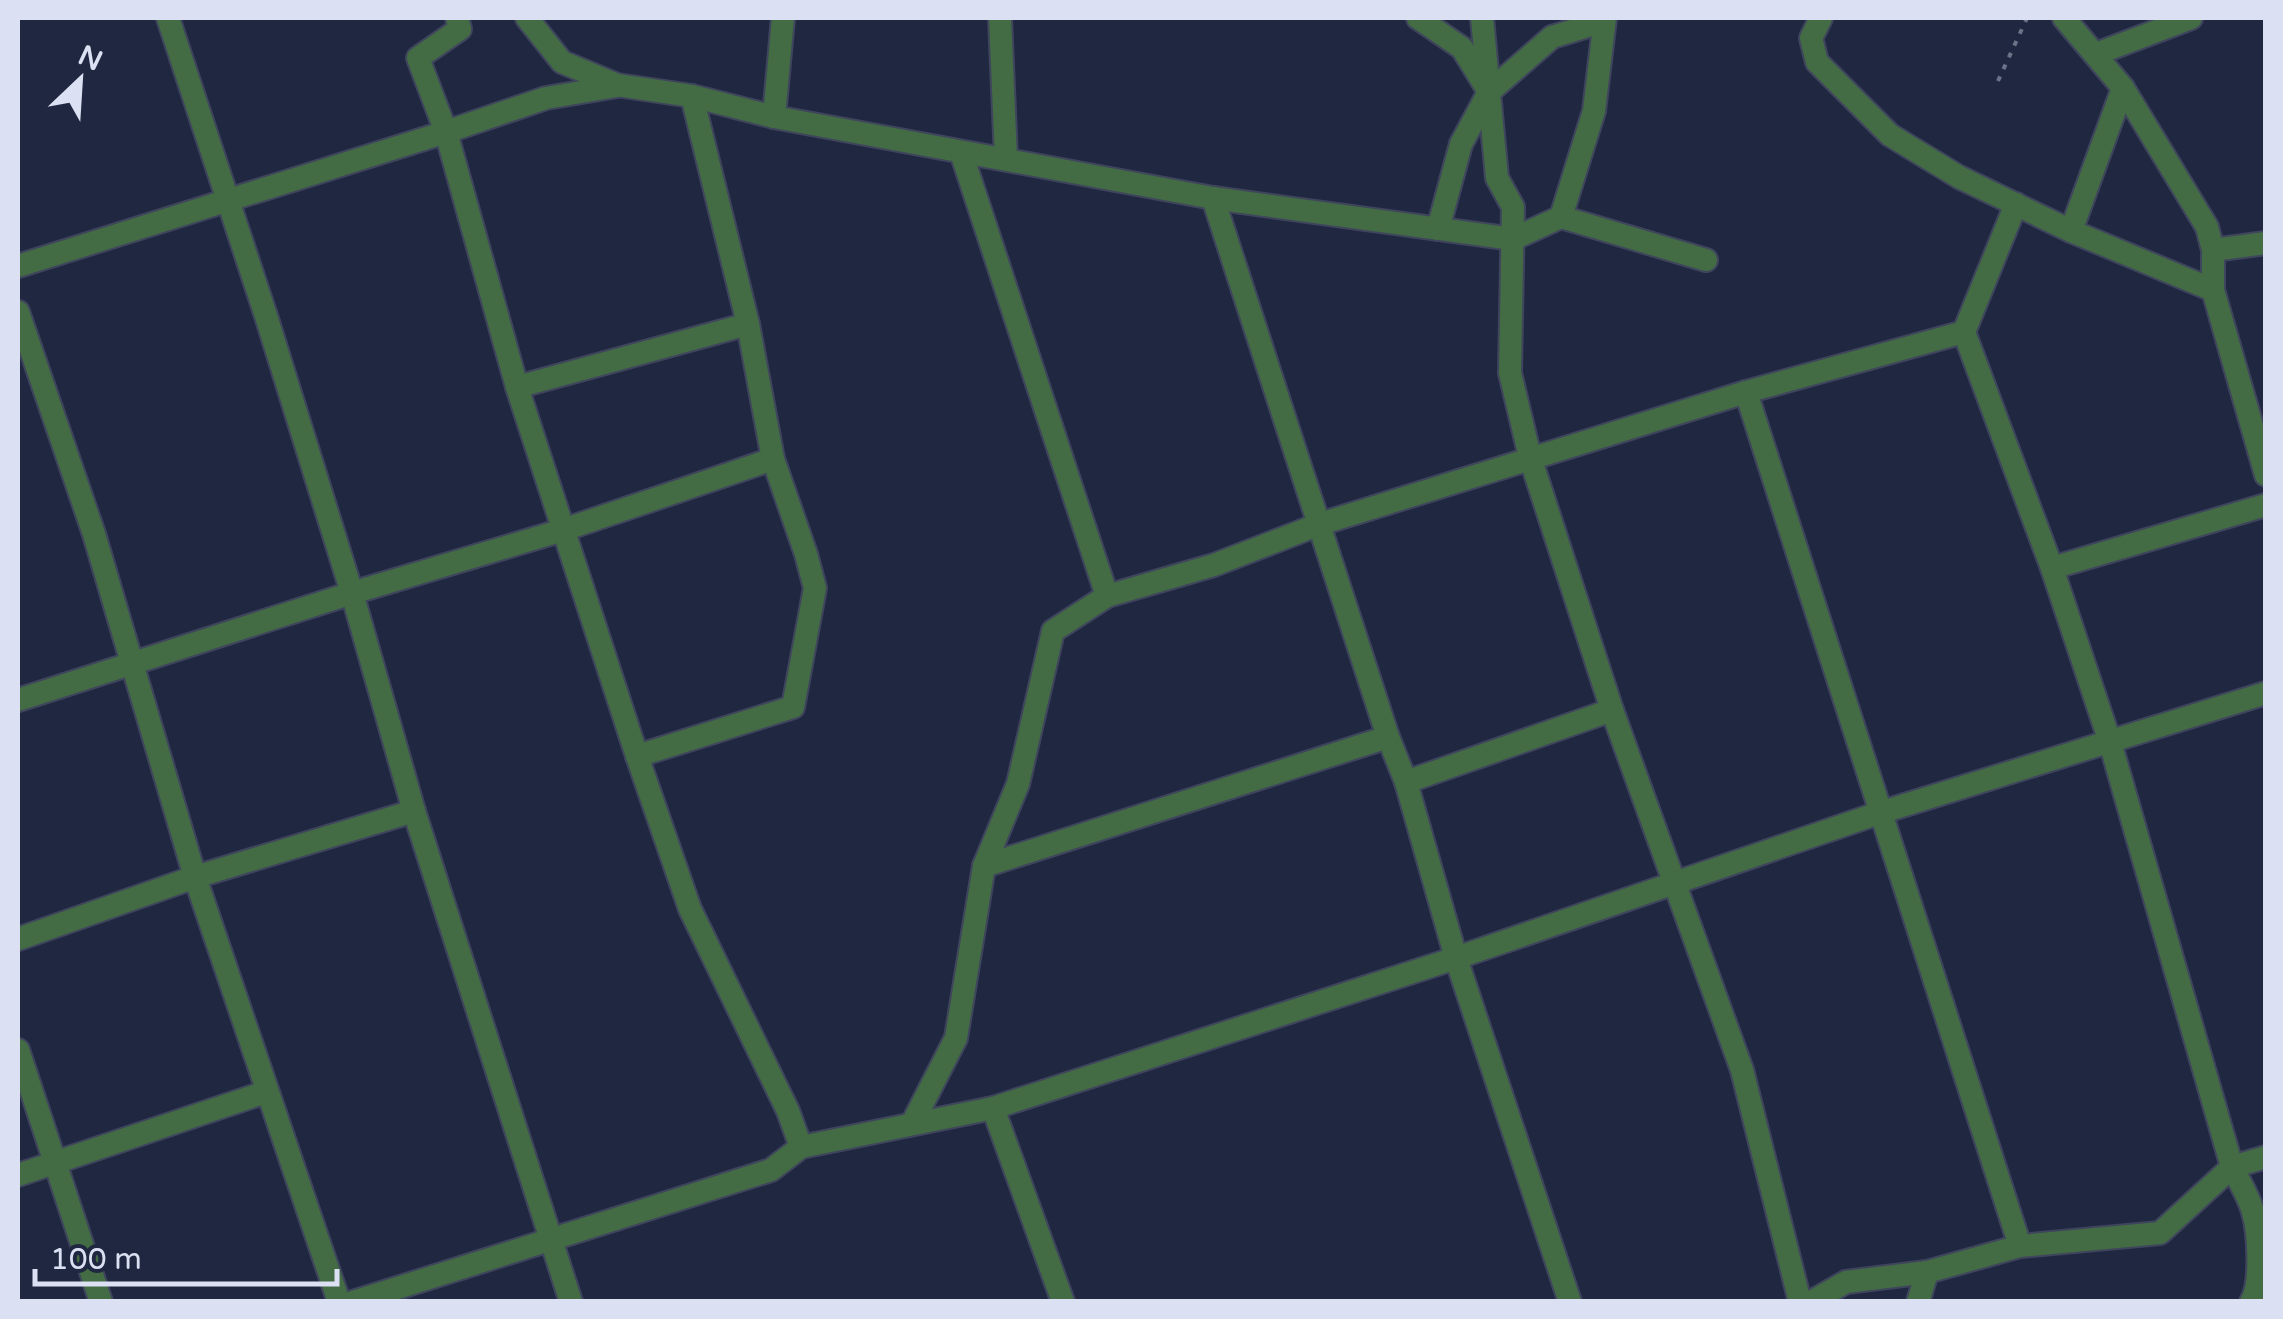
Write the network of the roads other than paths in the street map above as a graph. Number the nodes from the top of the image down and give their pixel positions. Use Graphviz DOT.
graph roads {
  1 [pos="168,18"];
  2 [pos="457,18"];
  3 [pos="526,18"];
  4 [pos="783,18"];
  5 [pos="1000,18"];
  6 [pos="1418,18"];
  7 [pos="1482,18"];
  8 [pos="1822,18"];
  9 [pos="2064,18"];
  10 [pos="2191,18"];
  11 [pos="1604,20"];
  12 [pos="2096,54"];
  13 [pos="618,86"];
  14 [pos="2122,88"];
  15 [pos="1489,92"];
  16 [pos="692,96"];
  17 [pos="774,117"];
  18 [pos="446,132"];
  19 [pos="961,152"];
  20 [pos="1006,159"];
  21 [pos="1213,198"];
  22 [pos="228,200"];
  23 [pos="2016,204"];
  24 [pos="1561,217"];
  25 [pos="1438,229"];
  26 [pos="2071,231"];
  27 [pos="1513,239"];
  28 [pos="2266,243"];
  29 [pos="2213,250"];
  30 [pos="1706,260"];
  31 [pos="18,266"];
  32 [pos="2213,290"];
  33 [pos="18,312"];
  34 [pos="748,324"];
  35 [pos="1964,332"];
  36 [pos="517,387"];
  37 [pos="1746,392"];
  38 [pos="1530,456"];
  39 [pos="773,459"];
  40 [pos="2264,466"];
  41 [pos="2266,505"];
  42 [pos="1320,524"];
  43 [pos="563,530"];
  44 [pos="2052,568"];
  45 [pos="352,592"];
  46 [pos="1108,596"];
  47 [pos="131,665"];
  48 [pos="2266,693"];
  49 [pos="18,700"];
  50 [pos="1612,710"];
  51 [pos="1388,736"];
  52 [pos="2110,742"];
  53 [pos="637,756"];
  54 [pos="1406,782"];
  55 [pos="414,811"];
  56 [pos="1880,813"];
  57 [pos="984,866"];
  58 [pos="195,877"];
  59 [pos="1675,881"];
  60 [pos="18,939"];
  61 [pos="1456,958"];
  62 [pos="18,1050"];
  63 [pos="266,1092"];
  64 [pos="993,1108"];
  65 [pos="912,1124"];
  66 [pos="801,1147"];
  67 [pos="2266,1157"];
  68 [pos="55,1162"];
  69 [pos="2232,1167"];
  70 [pos="18,1175"];
  71 [pos="550,1240"];
  72 [pos="2020,1246"];
  73 [pos="1927,1272"];
  74 [pos="101,1302"];
  75 [pos="340,1302"];
  76 [pos="353,1302"];
  77 [pos="571,1302"];
  78 [pos="1064,1302"];
  79 [pos="1570,1302"];
  80 [pos="1800,1302"];
  81 [pos="1811,1302"];
  82 [pos="1918,1302"];
  83 [pos="2251,1302"];
  1 -- 22 [label="street"];
  2 -- 18 [label="street"];
  3 -- 13 [label="street"];
  4 -- 17 [label="street"];
  5 -- 20 [label="street"];
  6 -- 15 [label="street"];
  7 -- 15 [label="street"];
  8 -- 23 [label="street"];
  9 -- 12 [label="street"];
  10 -- 12 [label="street"];
  11 -- 15 [label="street"];
  11 -- 24 [label="street"];
  12 -- 14 [label="street"];
  13 -- 16 [label="street"];
  13 -- 18 [label="street"];
  14 -- 26 [label="street"];
  14 -- 29 [label="street"];
  15 -- 25 [label="street"];
  15 -- 27 [label="street"];
  16 -- 17 [label="street"];
  16 -- 34 [label="street"];
  17 -- 19 [label="street"];
  18 -- 22 [label="street"];
  18 -- 36 [label="street"];
  19 -- 20 [label="street"];
  19 -- 46 [label="street"];
  20 -- 21 [label="street"];
  21 -- 25 [label="street"];
  21 -- 42 [label="street"];
  22 -- 31 [label="street"];
  22 -- 45 [label="street"];
  23 -- 26 [label="street"];
  23 -- 35 [label="street"];
  24 -- 27 [label="street"];
  24 -- 30 [label="street"];
  25 -- 27 [label="street"];
  26 -- 32 [label="street"];
  27 -- 38 [label="street"];
  28 -- 29 [label="street"];
  29 -- 32 [label="street"];
  32 -- 40 [label="street"];
  33 -- 47 [label="street"];
  34 -- 36 [label="street"];
  34 -- 39 [label="street"];
  35 -- 37 [label="street"];
  35 -- 44 [label="street"];
  36 -- 43 [label="street"];
  37 -- 38 [label="street"];
  37 -- 56 [label="street"];
  38 -- 42 [label="street"];
  38 -- 50 [label="street"];
  39 -- 43 [label="street"];
  39 -- 53 [label="street"];
  41 -- 44 [label="street"];
  42 -- 46 [label="street"];
  42 -- 51 [label="street"];
  43 -- 45 [label="street"];
  43 -- 53 [label="street"];
  44 -- 52 [label="street"];
  45 -- 47 [label="street"];
  45 -- 55 [label="street"];
  46 -- 57 [label="street"];
  47 -- 49 [label="street"];
  47 -- 58 [label="street"];
  48 -- 52 [label="street"];
  50 -- 54 [label="street"];
  50 -- 59 [label="street"];
  51 -- 54 [label="street"];
  51 -- 57 [label="street"];
  52 -- 56 [label="street"];
  52 -- 69 [label="street"];
  53 -- 66 [label="street"];
  54 -- 61 [label="street"];
  55 -- 58 [label="street"];
  55 -- 71 [label="street"];
  56 -- 59 [label="street"];
  56 -- 72 [label="street"];
  57 -- 65 [label="street"];
  58 -- 60 [label="street"];
  58 -- 63 [label="street"];
  59 -- 61 [label="street"];
  59 -- 80 [label="street"];
  61 -- 64 [label="street"];
  61 -- 79 [label="street"];
  62 -- 68 [label="street"];
  63 -- 68 [label="street"];
  63 -- 75 [label="street"];
  64 -- 65 [label="street"];
  64 -- 78 [label="street"];
  65 -- 66 [label="street"];
  66 -- 71 [label="street"];
  67 -- 69 [label="street"];
  68 -- 70 [label="street"];
  68 -- 74 [label="street"];
  69 -- 72 [label="street"];
  69 -- 83 [label="street"];
  71 -- 76 [label="street"];
  71 -- 77 [label="street"];
  72 -- 73 [label="street"];
  73 -- 81 [label="street"];
  73 -- 82 [label="street"];
}
